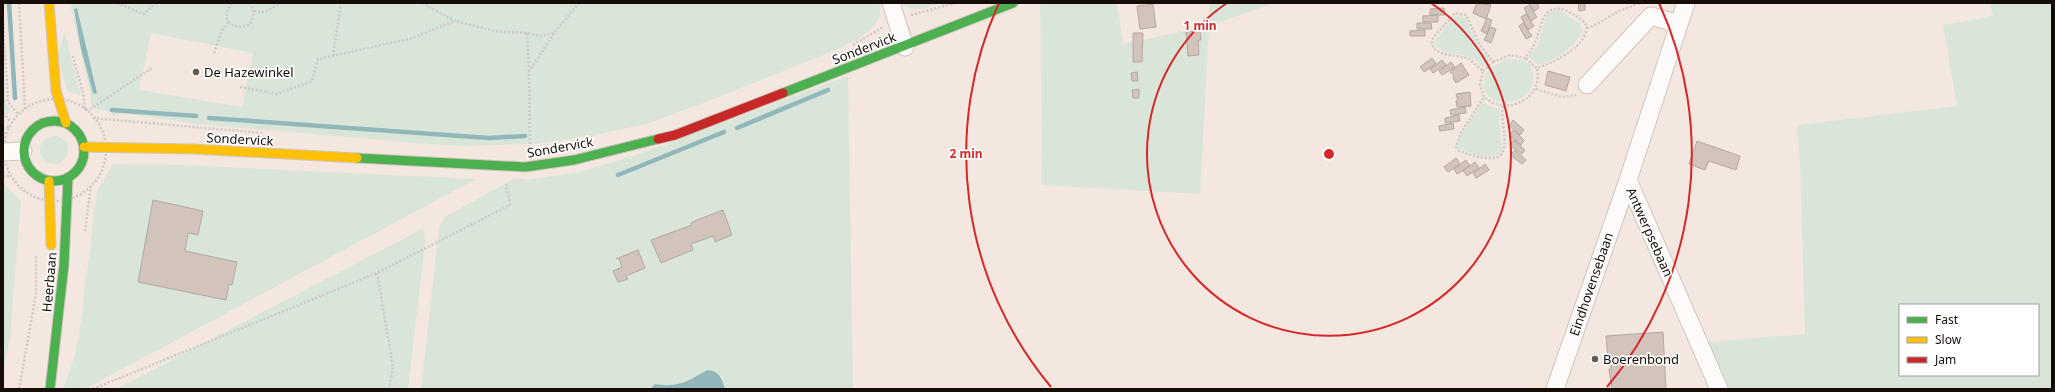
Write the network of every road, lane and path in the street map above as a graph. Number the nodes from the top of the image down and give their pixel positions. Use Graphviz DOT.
graph roads {
  1 [pos="19,3"];
  2 [pos="49,3"];
  3 [pos="117,3"];
  4 [pos="156,3"];
  5 [pos="250,3"];
  6 [pos="278,3"];
  7 [pos="341,3"];
  8 [pos="422,3"];
  9 [pos="579,3"];
  10 [pos="955,3"];
  11 [pos="1013,3"];
  12 [pos="1640,3"];
  13 [pos="1686,3"];
  14 [pos="230,4"];
  15 [pos="254,11"];
  16 [pos="894,11"];
  17 [pos="455,21"];
  18 [pos="229,22"];
  19 [pos="3,23"];
  20 [pos="1679,24"];
  21 [pos="1587,28"];
  22 [pos="527,33"];
  23 [pos="554,33"];
  24 [pos="851,45"];
  25 [pos="905,47"];
  26 [pos="71,49"];
  27 [pos="214,53"];
  28 [pos="333,56"];
  29 [pos="1525,58"];
  30 [pos="1493,62"];
  31 [pos="152,68"];
  32 [pos="1537,68"];
  33 [pos="1483,71"];
  34 [pos="529,72"];
  35 [pos="1587,85"];
  36 [pos="240,87"];
  37 [pos="1536,89"];
  38 [pos="1484,97"];
  39 [pos="1503,106"];
  40 [pos="25,109"];
  41 [pos="85,110"];
  42 [pos="3,113"];
  43 [pos="19,115"];
  44 [pos="66,123"];
  45 [pos="12,124"];
  46 [pos="10,127"];
  47 [pos="3,128"];
  48 [pos="3,133"];
  49 [pos="7,133"];
  50 [pos="264,133"];
  51 [pos="84,147"];
  52 [pos="537,147"];
  53 [pos="524,148"];
  54 [pos="530,148"];
  55 [pos="23,151"];
  56 [pos="3,152"];
  57 [pos="503,166"];
  58 [pos="3,170"];
  59 [pos="8,170"];
  60 [pos="3,176"];
  61 [pos="11,176"];
  62 [pos="68,178"];
  63 [pos="1628,180"];
  64 [pos="48,181"];
  65 [pos="95,181"];
  66 [pos="91,186"];
  67 [pos="32,196"];
  68 [pos="32,200"];
  69 [pos="50,253"];
  70 [pos="36,254"];
  71 [pos="377,273"];
  72 [pos="19,389"];
  73 [pos="50,389"];
  74 [pos="93,389"];
  75 [pos="389,389"];
  76 [pos="1555,389"];
  77 [pos="1720,389"];
  1 -- 40 [label="path"];
  2 -- 44 [label="street"];
  3 -- 4 [label="path"];
  5 -- 15 [label="path"];
  6 -- 15 [label="path"];
  7 -- 28 [label="path"];
  8 -- 17 [label="path"];
  9 -- 23 [label="path"];
  10 -- 16 [label="path, Sondervick"];
  11 -- 25 [label="street, Sondervick"];
  12 -- 21 [label="path"];
  13 -- 20 [label="street, Antwerpsebaan"];
  14 -- 18 [label="path"];
  15 -- 18 [label="path"];
  16 -- 24 [label="path, Sondervick"];
  16 -- 25 [label="street"];
  17 -- 22 [label="path"];
  17 -- 28 [label="path"];
  18 -- 27 [label="path"];
  19 -- 43 [label="path"];
  20 -- 35 [label="street"];
  20 -- 63 [label="street, Antwerpsebaan"];
  21 -- 29 [label="path"];
  21 -- 32 [label="path"];
  22 -- 23 [label="path"];
  22 -- 34 [label="path"];
  23 -- 34 [label="path"];
  25 -- 57 [label="street, Sondervick"];
  26 -- 41 [label="path"];
  28 -- 36 [label="path"];
  29 -- 30 [label="path"];
  29 -- 32 [label="path"];
  30 -- 33 [label="path"];
  30 -- 33 [label="path"];
  31 -- 41 [label="path"];
  32 -- 37 [label="path"];
  33 -- 38 [label="path"];
  34 -- 54 [label="path"];
  35 -- 37 [label="path"];
  37 -- 39 [label="path"];
  38 -- 39 [label="path"];
  38 -- 39 [label="path"];
  41 -- 50 [label="path, Sondervick"];
  42 -- 45 [label="path"];
  44 -- 51 [label="street"];
  44 -- 55 [label="street"];
  46 -- 47 [label="path"];
  48 -- 49 [label="path"];
  51 -- 57 [label="street, Sondervick"];
  51 -- 62 [label="street"];
  52 -- 54 [label="path, Sondervick"];
  53 -- 54 [label="path, Sondervick"];
  55 -- 56 [label="street"];
  55 -- 64 [label="street"];
  57 -- 71 [label="path"];
  58 -- 59 [label="path"];
  60 -- 61 [label="path"];
  62 -- 64 [label="street"];
  62 -- 73 [label="street, Heerbaan"];
  63 -- 76 [label="street, Eindhovensebaan"];
  63 -- 77 [label="street, Antwerpsebaan"];
  64 -- 69 [label="street, Heerbaan"];
  65 -- 66 [label="path"];
  67 -- 68 [label="path"];
  70 -- 72 [label="path, Heerbaan"];
  71 -- 74 [label="path"];
  71 -- 75 [label="path"];
}
